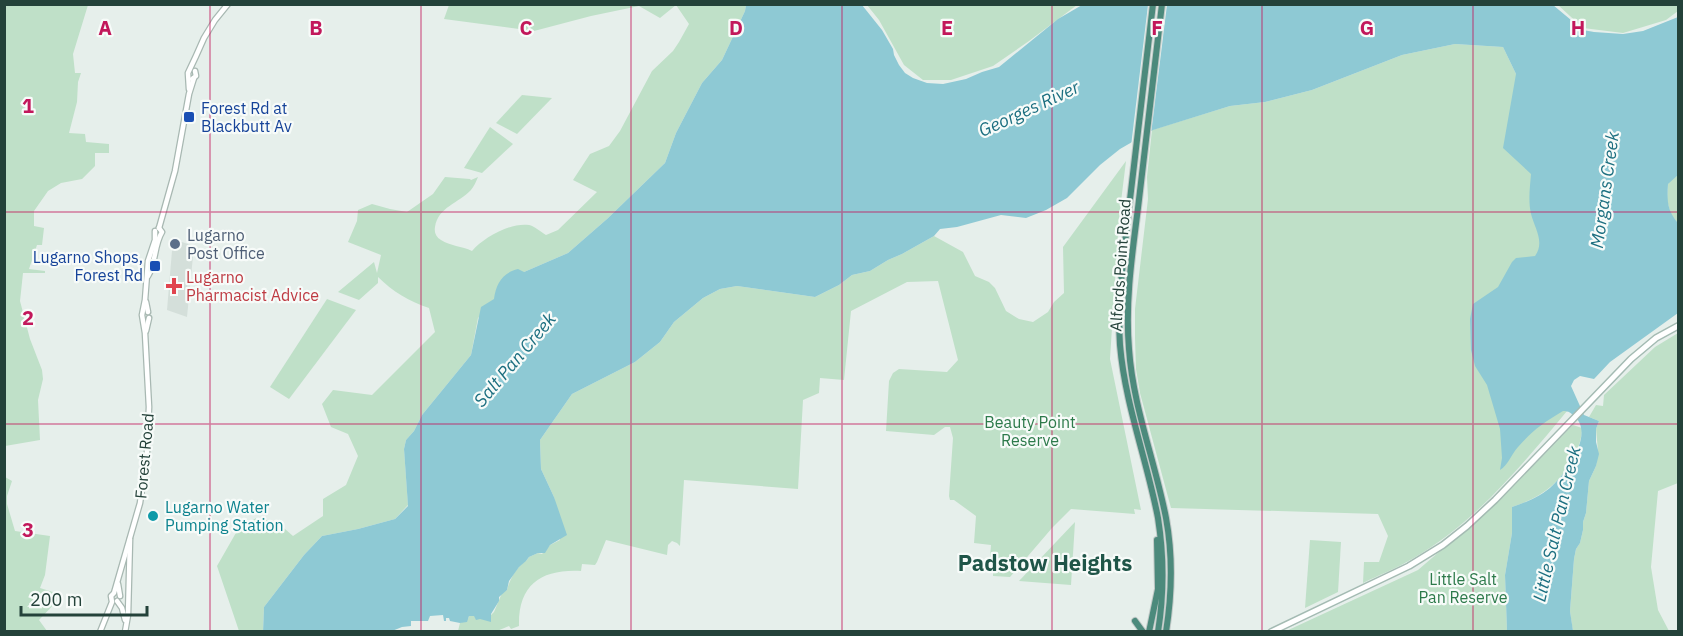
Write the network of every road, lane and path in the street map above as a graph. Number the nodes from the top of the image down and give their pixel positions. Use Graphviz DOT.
graph roads {
  1 [pos="228,4"];
  2 [pos="1153,4"];
  3 [pos="1162,4"];
  4 [pos="191,73"];
  5 [pos="189,94"];
  6 [pos="1678,326"];
  7 [pos="1157,518"];
  8 [pos="130,537"];
  9 [pos="118,594"];
  10 [pos="127,600"];
  11 [pos="115,601"];
  12 [pos="1135,621"];
  13 [pos="126,623"];
  14 [pos="100,632"];
  15 [pos="125,632"];
  16 [pos="1143,632"];
  17 [pos="1149,632"];
  18 [pos="1158,632"];
  19 [pos="1168,632"];
  20 [pos="1272,632"];
  1 -- 4 [label="street, Forest Road"];
  2 -- 7 [label="highway, Alfords Point Road"];
  3 -- 19 [label="highway, Alfords Point Road"];
  4 -- 5 [label="street, Forest Road"];
  4 -- 5 [label="street, Forest Road"];
  5 -- 8 [label="street, Forest Road"];
  6 -- 20 [label="main road"];
  7 -- 17 [label="highway"];
  7 -- 18 [label="highway, Alfords Point Road"];
  8 -- 9 [label="street, Forest Road"];
  8 -- 10 [label="street"];
  9 -- 10 [label="street"];
  9 -- 11 [label="street, Forest Road"];
  10 -- 13 [label="street"];
  11 -- 13 [label="street"];
  11 -- 14 [label="street"];
  12 -- 16 [label="highway"];
  13 -- 15 [label="street"];
}
